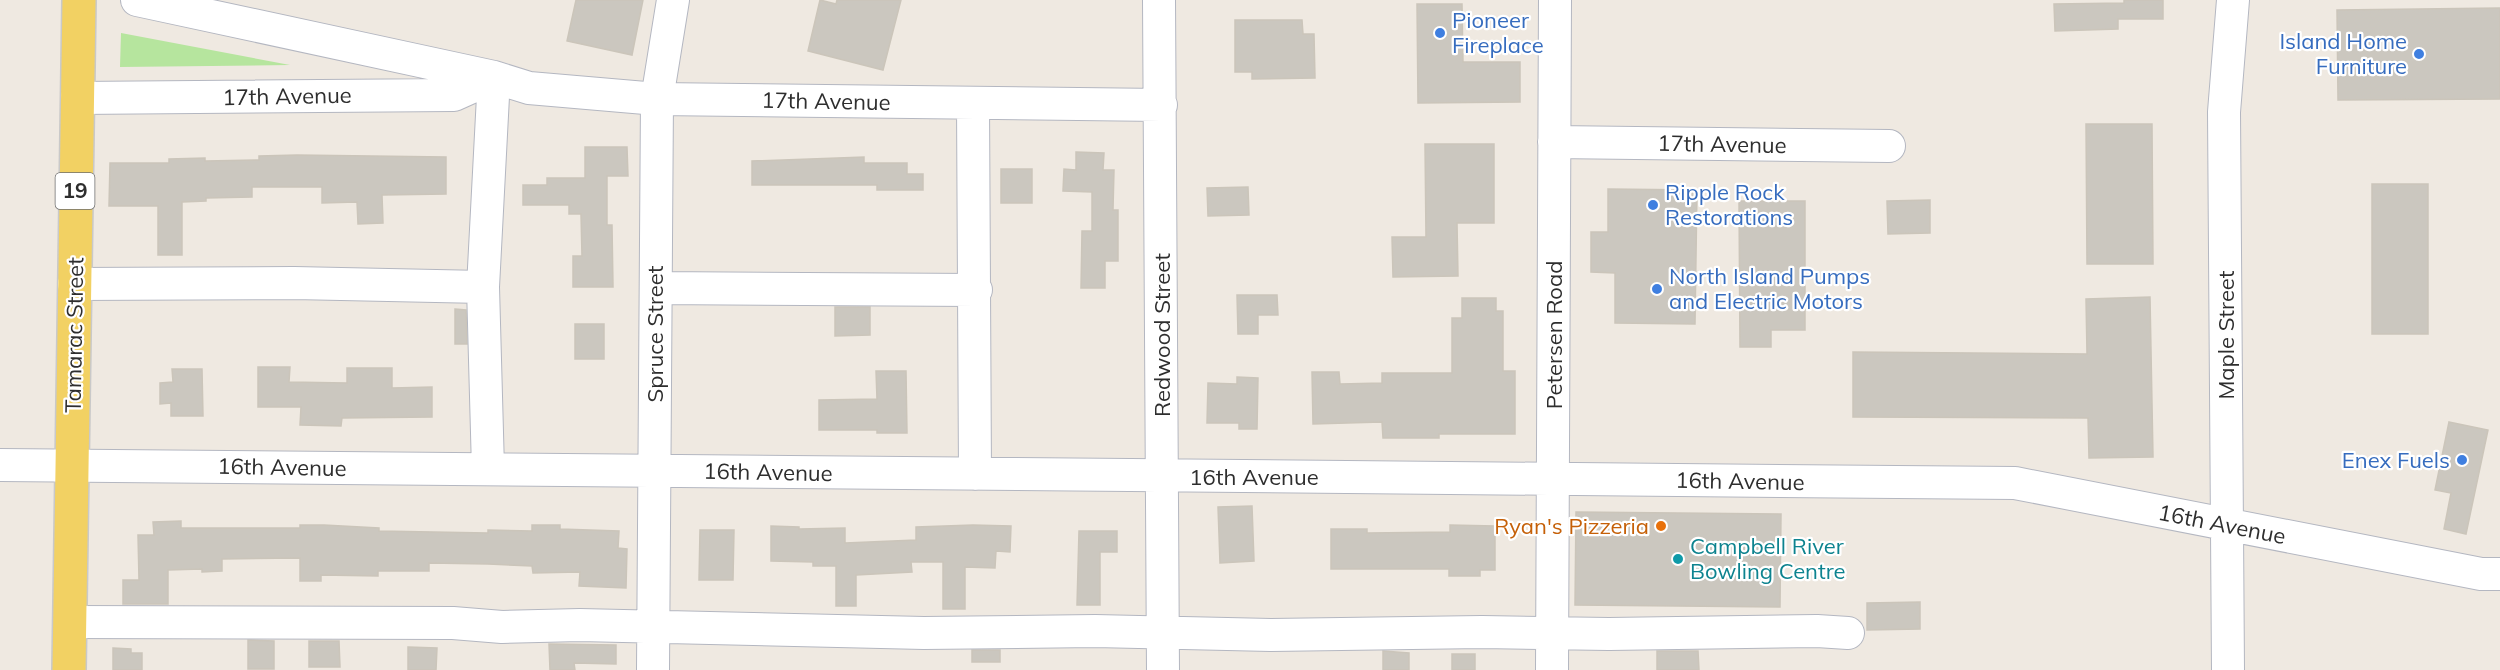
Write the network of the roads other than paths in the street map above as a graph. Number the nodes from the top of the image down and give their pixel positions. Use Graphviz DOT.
graph roads {
  1 [pos="79,0"];
  2 [pos="137,0"];
  3 [pos="673,0"];
  4 [pos="1159,0"];
  5 [pos="1555,0"];
  6 [pos="2233,0"];
  7 [pos="494,77"];
  8 [pos="77,98"];
  9 [pos="657,99"];
  10 [pos="973,103"];
  11 [pos="1161,105"];
  12 [pos="1554,142"];
  13 [pos="1889,146"];
  14 [pos="74,284"];
  15 [pos="483,287"];
  16 [pos="656,288"];
  17 [pos="976,290"];
  18 [pos="0,465"];
  19 [pos="72,465"];
  20 [pos="488,469"];
  21 [pos="654,471"];
  22 [pos="975,474"];
  23 [pos="1162,476"];
  24 [pos="1553,479"];
  25 [pos="2227,525"];
  26 [pos="2500,574"];
  27 [pos="70,622"];
  28 [pos="653,626"];
  29 [pos="1163,632"];
  30 [pos="1553,633"];
  31 [pos="1848,633"];
  32 [pos="69,670"];
  33 [pos="653,670"];
  34 [pos="1163,670"];
  35 [pos="1552,670"];
  36 [pos="2229,670"];
  1 -- 8 [label="main road, Tamarac Street / 19"];
  2 -- 7 [label="street, 17th Avenue"];
  3 -- 9 [label="street, Spruce Street"];
  4 -- 11 [label="street, Redwood Street"];
  5 -- 12 [label="street, Petersen Road"];
  6 -- 25 [label="street, Maple Street"];
  7 -- 8 [label="street, 17th Avenue"];
  7 -- 9 [label="street, 17th Avenue"];
  7 -- 15 [label="street"];
  8 -- 14 [label="main road, Tamarac Street / 19"];
  9 -- 10 [label="street, 17th Avenue"];
  9 -- 16 [label="street, Spruce Street"];
  10 -- 11 [label="street, 17th Avenue"];
  10 -- 17 [label="street"];
  11 -- 23 [label="street, Redwood Street"];
  12 -- 13 [label="street, 17th Avenue"];
  12 -- 24 [label="street, Petersen Road"];
  14 -- 15 [label="street"];
  14 -- 19 [label="main road, Tamarac Street / 19"];
  15 -- 20 [label="street"];
  16 -- 17 [label="street"];
  16 -- 21 [label="street, Spruce Street"];
  17 -- 22 [label="street"];
  18 -- 19 [label="street, 16th Avenue"];
  19 -- 20 [label="street, 16th Avenue"];
  19 -- 27 [label="main road, Tamarac Street / 19"];
  20 -- 21 [label="street, 16th Avenue"];
  21 -- 22 [label="street, 16th Avenue"];
  21 -- 28 [label="street, Spruce Street"];
  22 -- 23 [label="street, 16th Avenue"];
  23 -- 24 [label="street, 16th Avenue"];
  23 -- 29 [label="street, Redwood Street"];
  24 -- 25 [label="street, 16th Avenue"];
  24 -- 30 [label="street, Petersen Road"];
  25 -- 26 [label="street, 16th Avenue"];
  25 -- 36 [label="street, Maple Street"];
  27 -- 28 [label="street"];
  27 -- 32 [label="main road, Tamarac Street / 19"];
  28 -- 29 [label="street"];
  28 -- 33 [label="street, Spruce Street"];
  29 -- 30 [label="street"];
  29 -- 34 [label="street, Redwood Street"];
  30 -- 31 [label="street"];
  30 -- 35 [label="street, Petersen Road"];
}
